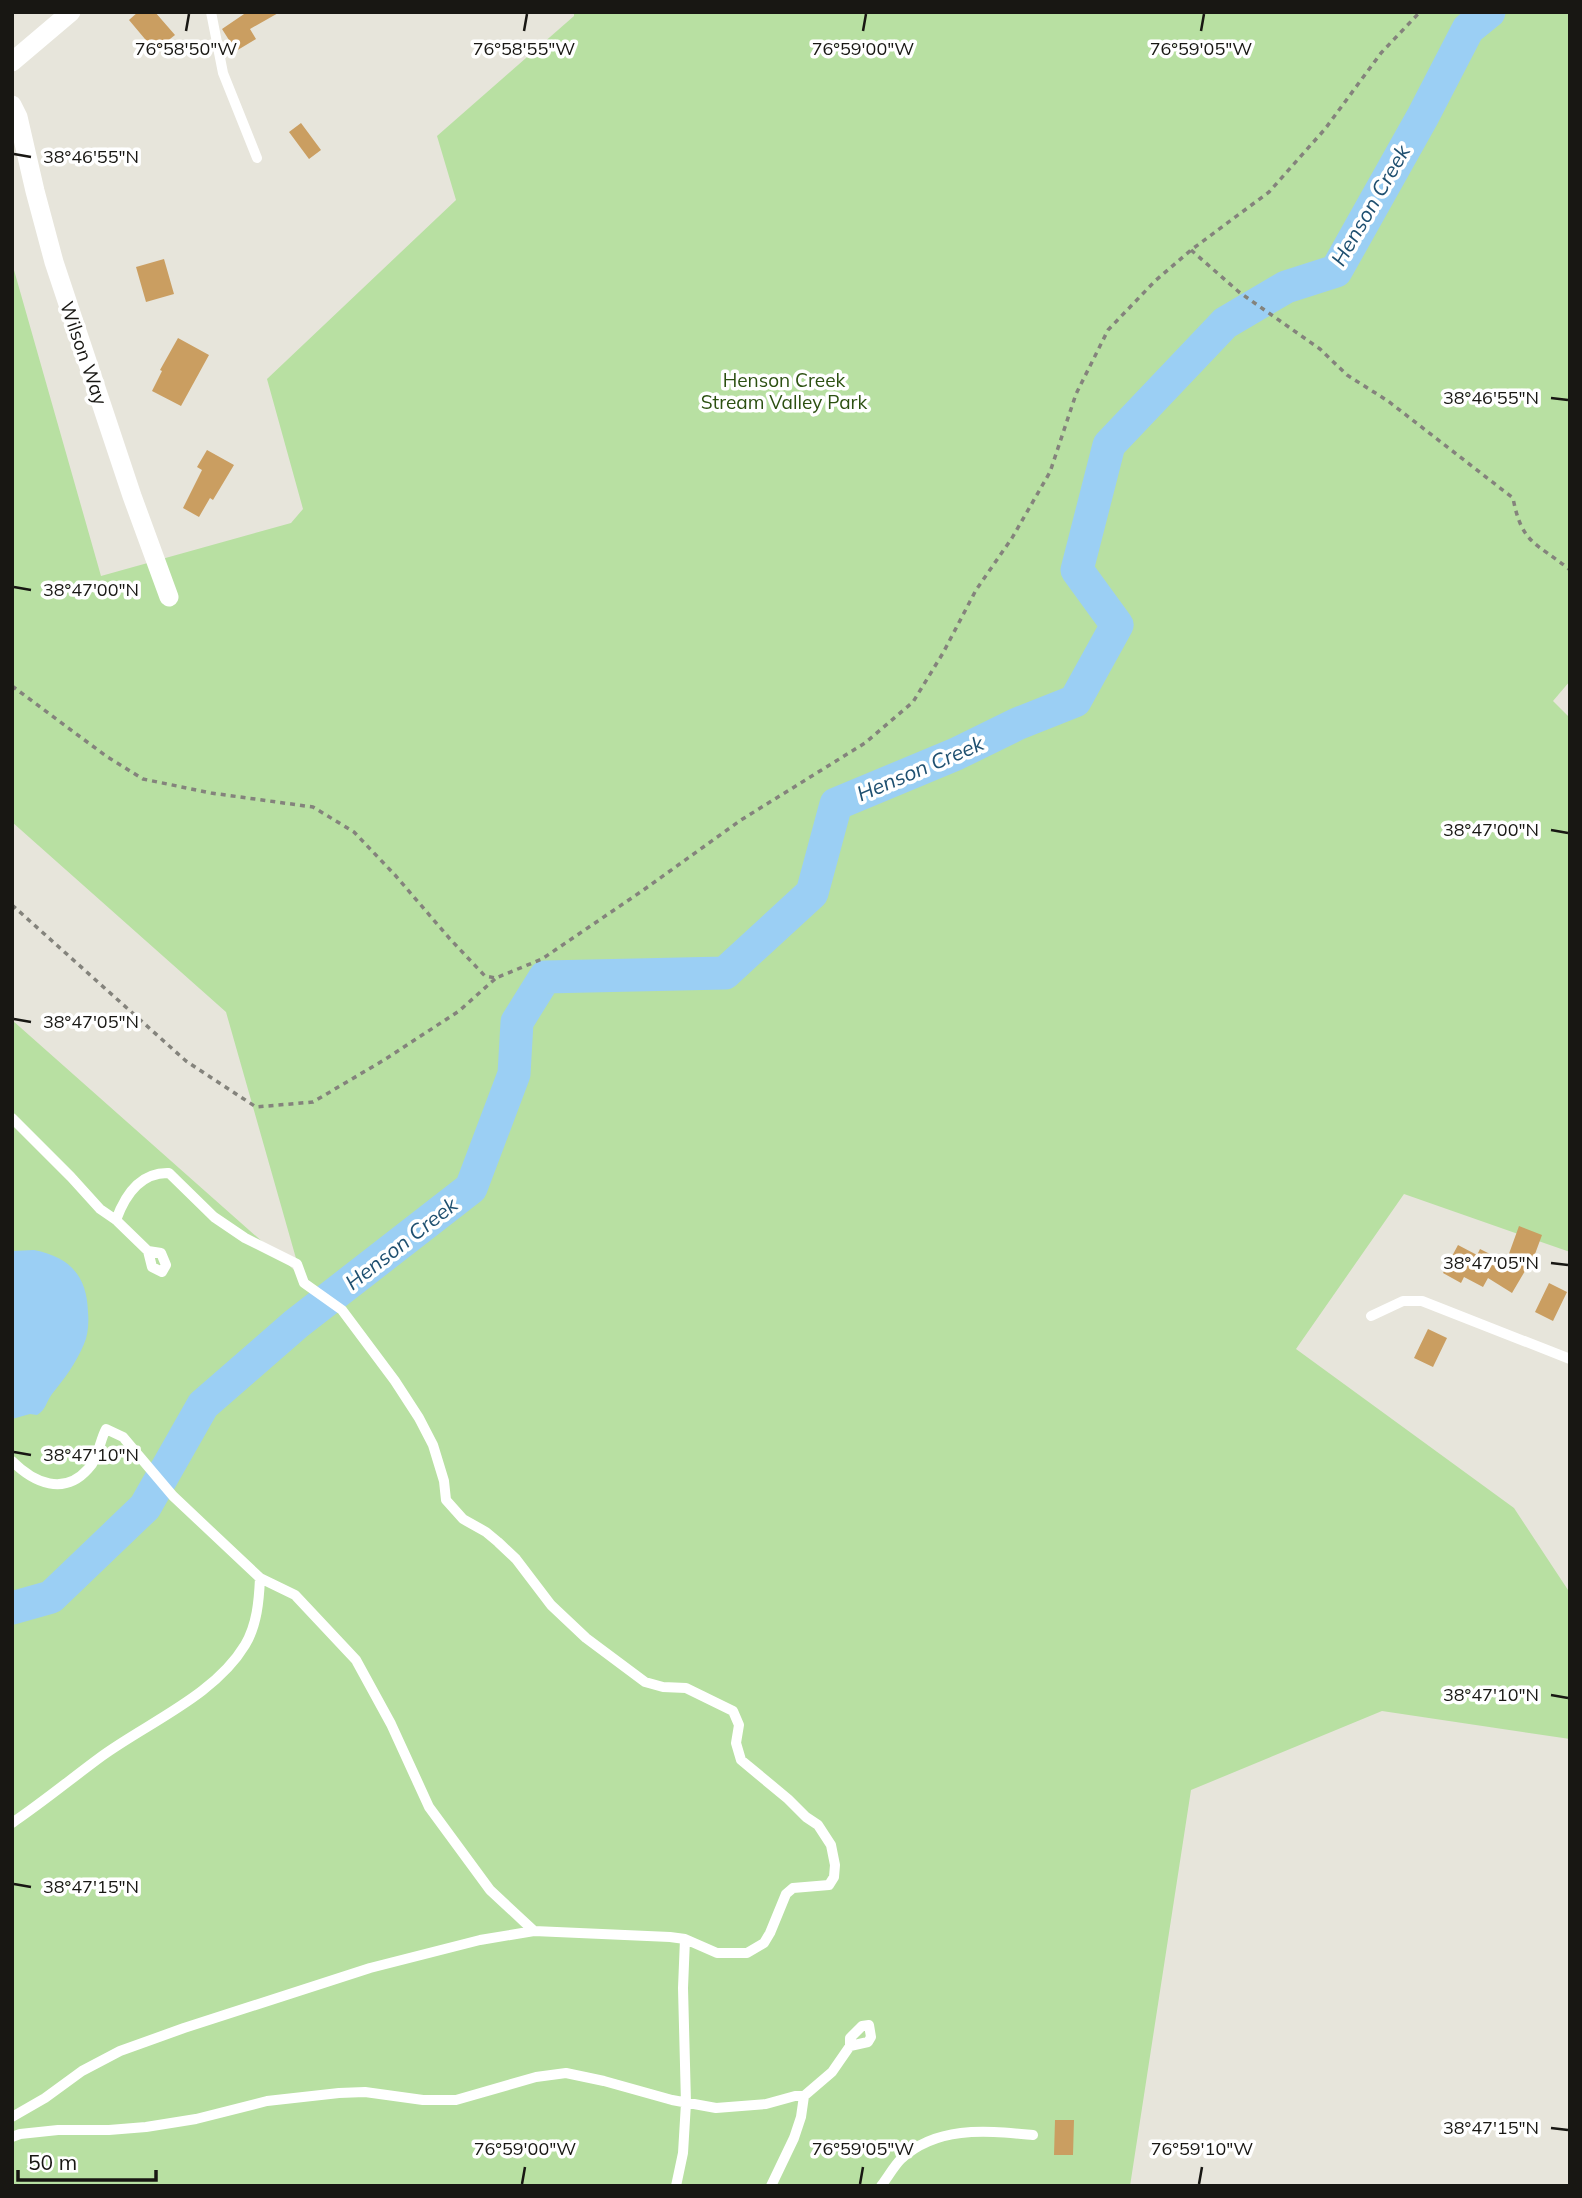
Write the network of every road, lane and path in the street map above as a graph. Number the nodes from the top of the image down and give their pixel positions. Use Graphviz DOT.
graph roads {
  1 [pos="71,12"];
  2 [pos="211,12"];
  3 [pos="1420,12"];
  4 [pos="12,62"];
  5 [pos="12,105"];
  6 [pos="257,158"];
  7 [pos="1191,250"];
  8 [pos="1570,570"];
  9 [pos="169,597"];
  10 [pos="12,686"];
  11 [pos="12,905"];
  12 [pos="496,978"];
  13 [pos="12,1118"];
  14 [pos="116,1220"];
  15 [pos="148,1251"];
  16 [pos="1371,1316"];
  17 [pos="1570,1359"];
  18 [pos="12,1461"];
  19 [pos="260,1578"];
  20 [pos="12,1823"];
  21 [pos="534,1931"];
  22 [pos="685,1939"];
  23 [pos="850,2046"];
  24 [pos="804,2096"];
  25 [pos="686,2103"];
  26 [pos="12,2117"];
  27 [pos="1033,2135"];
  28 [pos="12,2137"];
  29 [pos="676,2186"];
  30 [pos="771,2186"];
  31 [pos="881,2186"];
  1 -- 4 [label="street"];
  2 -- 6 [label="lane"];
  3 -- 7 [label="path"];
  5 -- 9 [label="street, Wilson Way"];
  7 -- 8 [label="path"];
  7 -- 12 [label="path"];
  10 -- 12 [label="path"];
  11 -- 12 [label="path"];
  13 -- 14 [label="lane"];
  14 -- 15 [label="lane"];
  14 -- 22 [label="lane"];
  16 -- 17 [label="lane"];
  18 -- 19 [label="lane"];
  19 -- 20 [label="lane"];
  19 -- 21 [label="lane"];
  21 -- 22 [label="lane"];
  21 -- 26 [label="lane"];
  22 -- 25 [label="lane"];
  23 -- 24 [label="lane"];
  24 -- 25 [label="lane"];
  24 -- 30 [label="lane"];
  25 -- 28 [label="lane"];
  25 -- 29 [label="lane"];
  27 -- 31 [label="lane"];
}
